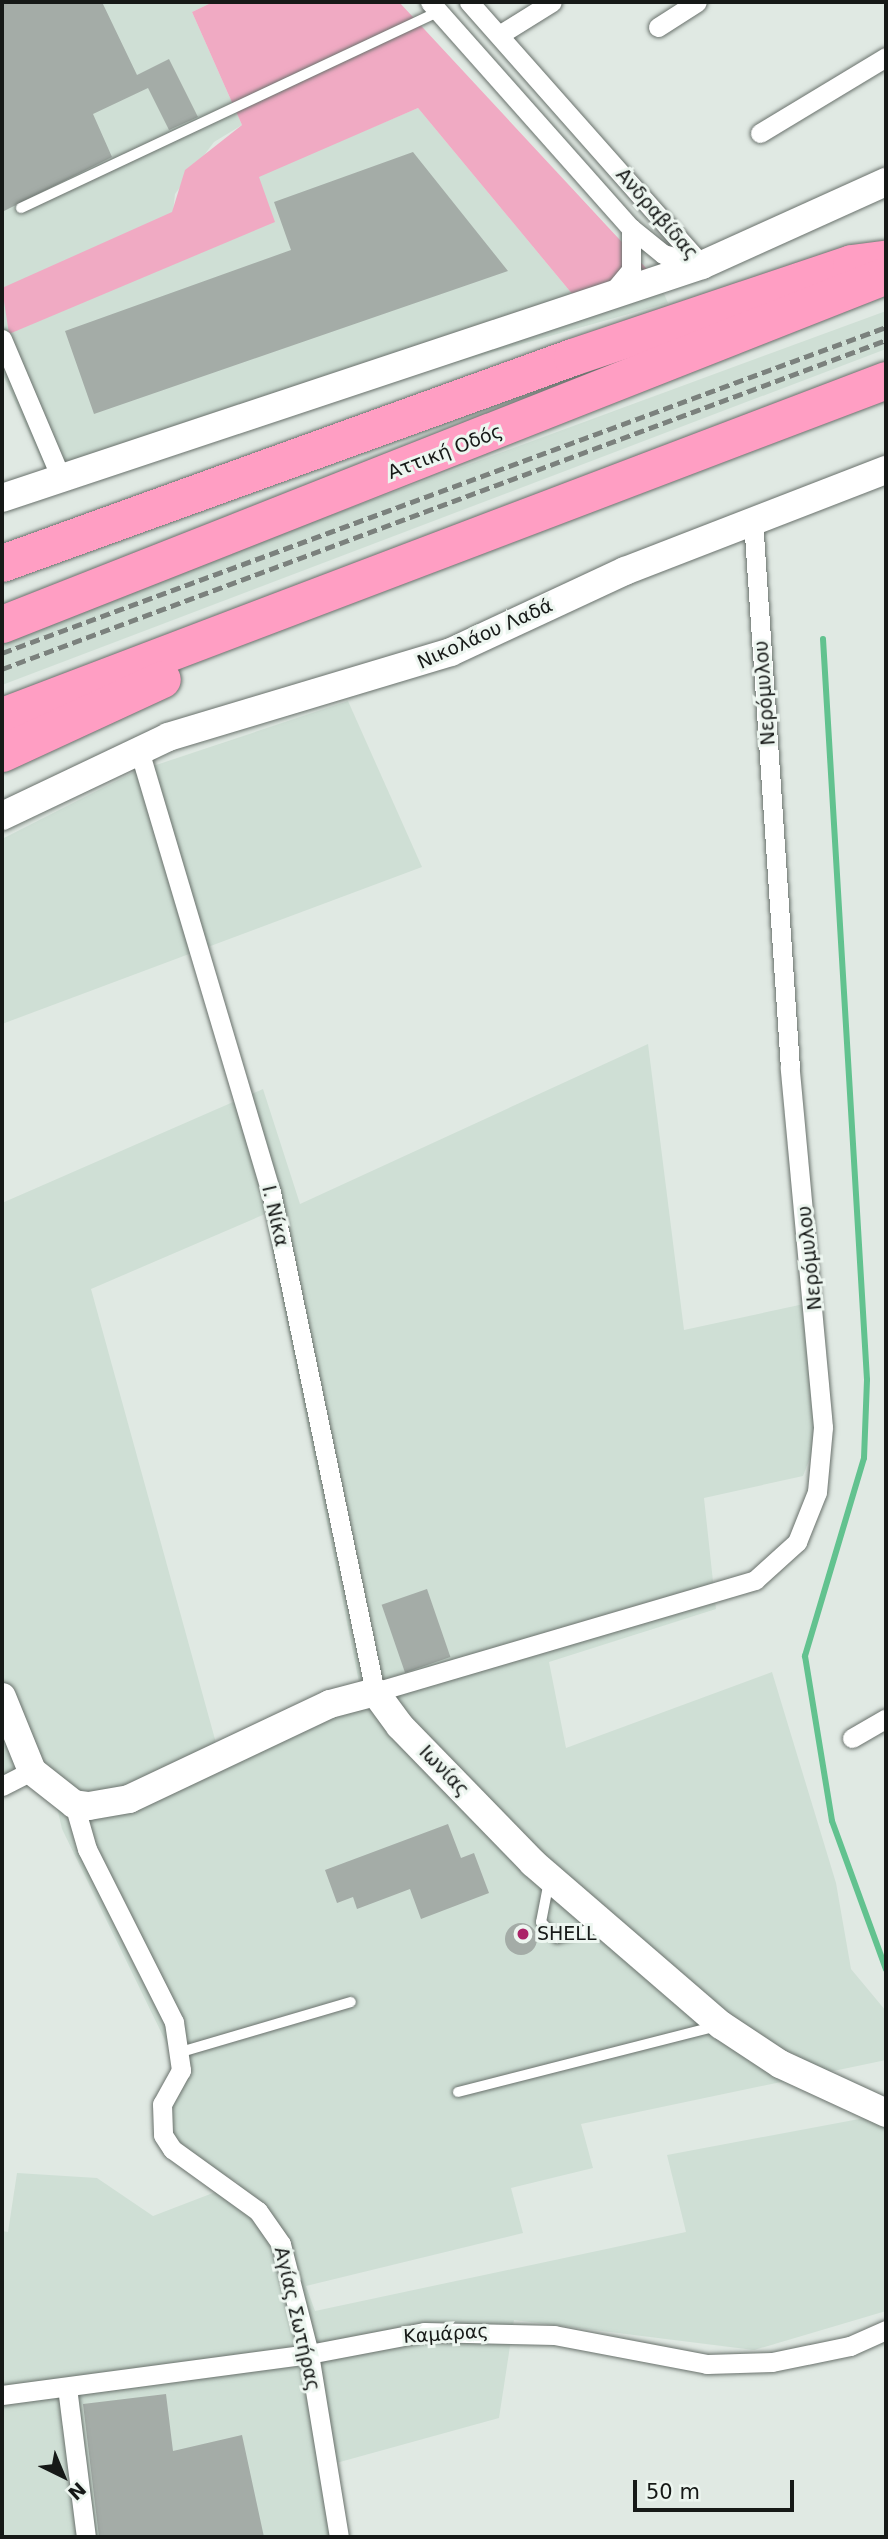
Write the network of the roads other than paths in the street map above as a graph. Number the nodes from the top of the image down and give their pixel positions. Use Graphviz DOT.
graph roads {
  1 [pos="469,2"];
  2 [pos="551,2"];
  3 [pos="696,2"];
  4 [pos="435,7"];
  5 [pos="658,27"];
  6 [pos="499,36"];
  7 [pos="886,57"];
  8 [pos="760,133"];
  9 [pos="886,182"];
  10 [pos="21,208"];
  11 [pos="631,228"];
  12 [pos="886,259"];
  13 [pos="702,265"];
  14 [pos="886,275"];
  15 [pos="609,296"];
  16 [pos="2,339"];
  17 [pos="886,380"];
  18 [pos="886,470"];
  19 [pos="61,478"];
  20 [pos="2,498"];
  21 [pos="753,519"];
  22 [pos="2,563"];
  23 [pos="301,603"];
  24 [pos="2,624"];
  25 [pos="2,716"];
  26 [pos="138,750"];
  27 [pos="2,752"];
  28 [pos="2,816"];
  29 [pos="375,1692"];
  30 [pos="2,1697"];
  31 [pos="886,1718"];
  32 [pos="852,1738"];
  33 [pos="32,1771"];
  34 [pos="2,1786"];
  35 [pos="74,1804"];
  36 [pos="549,1877"];
  37 [pos="606,1926"];
  38 [pos="351,2001"];
  39 [pos="721,2025"];
  40 [pos="181,2052"];
  41 [pos="458,2092"];
  42 [pos="886,2113"];
  43 [pos="886,2330"];
  44 [pos="309,2354"];
  45 [pos="67,2387"];
  46 [pos="2,2395"];
  47 [pos="86,2537"];
  48 [pos="339,2537"];
  1 -- 6 [label="street, Ανδραβίδας"];
  2 -- 6 [label="street"];
  3 -- 5 [label="street"];
  4 -- 10 [label="lane"];
  4 -- 11 [label="street, Ανδραβίδας"];
  6 -- 13 [label="street, Ανδραβίδας"];
  7 -- 8 [label="street"];
  9 -- 13 [label="street"];
  11 -- 13 [label="street, Ανδραβίδας"];
  11 -- 15 [label="street"];
  12 -- 22 [label="highway"];
  13 -- 15 [label="street"];
  14 -- 24 [label="highway, Αττική Οδός"];
  15 -- 19 [label="street"];
  16 -- 19 [label="street"];
  17 -- 23 [label="highway"];
  18 -- 21 [label="street, Νικολάου Λαδά"];
  19 -- 20 [label="street"];
  21 -- 26 [label="street, Νικολάου Λαδά"];
  21 -- 29 [label="street, Νερόμυλου"];
  23 -- 25 [label="highway"];
  23 -- 27 [label="highway"];
  26 -- 28 [label="street, Νικολάου Λαδά"];
  26 -- 29 [label="street, Ι. Νίκα"];
  29 -- 35 [label="street"];
  29 -- 36 [label="street, Ιωνίας"];
  30 -- 33 [label="street"];
  31 -- 32 [label="street"];
  33 -- 34 [label="street"];
  33 -- 35 [label="street"];
  35 -- 40 [label="street, Αγίας Σωτήρας"];
  36 -- 37 [label="street, Ιωνίας"];
  36 -- 37 [label="lane"];
  37 -- 39 [label="street, Ιωνίας"];
  38 -- 40 [label="lane"];
  39 -- 41 [label="lane"];
  39 -- 42 [label="street, Ιωνίας"];
  40 -- 44 [label="street, Αγίας Σωτήρας"];
  43 -- 44 [label="street, Καμάρας"];
  44 -- 45 [label="street, Καμάρας"];
  44 -- 48 [label="street, Αγίας Σωτήρας"];
  45 -- 46 [label="street, Καμάρας"];
  45 -- 47 [label="street"];
}
